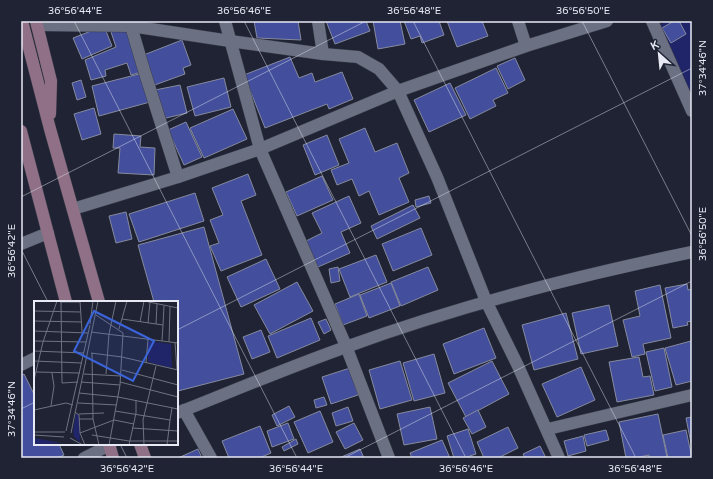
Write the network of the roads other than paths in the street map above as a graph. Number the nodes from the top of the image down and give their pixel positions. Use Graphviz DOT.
graph roads {
  1 [pos="22,21"];
  2 [pos="224,21"];
  3 [pos="318,21"];
  4 [pos="518,21"];
  5 [pos="607,21"];
  6 [pos="652,21"];
  7 [pos="37,23"];
  8 [pos="131,26"];
  9 [pos="230,41"];
  10 [pos="526,46"];
  11 [pos="323,54"];
  12 [pos="398,91"];
  13 [pos="692,111"];
  14 [pos="50,129"];
  15 [pos="21,131"];
  16 [pos="23,142"];
  17 [pos="260,149"];
  18 [pos="178,177"];
  19 [pos="73,209"];
  20 [pos="48,233"];
  21 [pos="21,244"];
  22 [pos="692,252"];
  23 [pos="66,301"];
  24 [pos="100,301"];
  25 [pos="486,301"];
  26 [pos="346,346"];
  27 [pos="34,359"];
  28 [pos="21,366"];
  29 [pos="692,395"];
  30 [pos="181,412"];
  31 [pos="548,430"];
  32 [pos="109,445"];
  33 [pos="140,445"];
  34 [pos="84,458"];
  35 [pos="113,458"];
  36 [pos="145,458"];
  37 [pos="211,458"];
  38 [pos="389,458"];
  39 [pos="559,458"];
  1 -- 14 [label="main road"];
  2 -- 9 [label="street"];
  3 -- 11 [label="street"];
  4 -- 10 [label="street"];
  5 -- 10 [label="street"];
  6 -- 13 [label="street"];
  7 -- 8 [label="street"];
  7 -- 14 [label="main road"];
  8 -- 9 [label="street"];
  8 -- 18 [label="street"];
  9 -- 11 [label="street"];
  9 -- 17 [label="street"];
  10 -- 12 [label="street"];
  11 -- 12 [label="street"];
  12 -- 17 [label="street"];
  12 -- 25 [label="street"];
  14 -- 19 [label="main road"];
  15 -- 16 [label="main road"];
  16 -- 20 [label="main road"];
  17 -- 18 [label="street"];
  17 -- 26 [label="street"];
  18 -- 19 [label="street"];
  19 -- 24 [label="main road"];
  20 -- 21 [label="street"];
  20 -- 23 [label="main road"];
  22 -- 25 [label="street"];
  25 -- 26 [label="street"];
  25 -- 31 [label="street"];
  26 -- 30 [label="street"];
  26 -- 38 [label="street"];
  27 -- 28 [label="street"];
  29 -- 31 [label="street"];
  30 -- 37 [label="street"];
  31 -- 39 [label="street"];
  32 -- 34 [label="street"];
  32 -- 35 [label="main road"];
  33 -- 36 [label="main road"];
}
